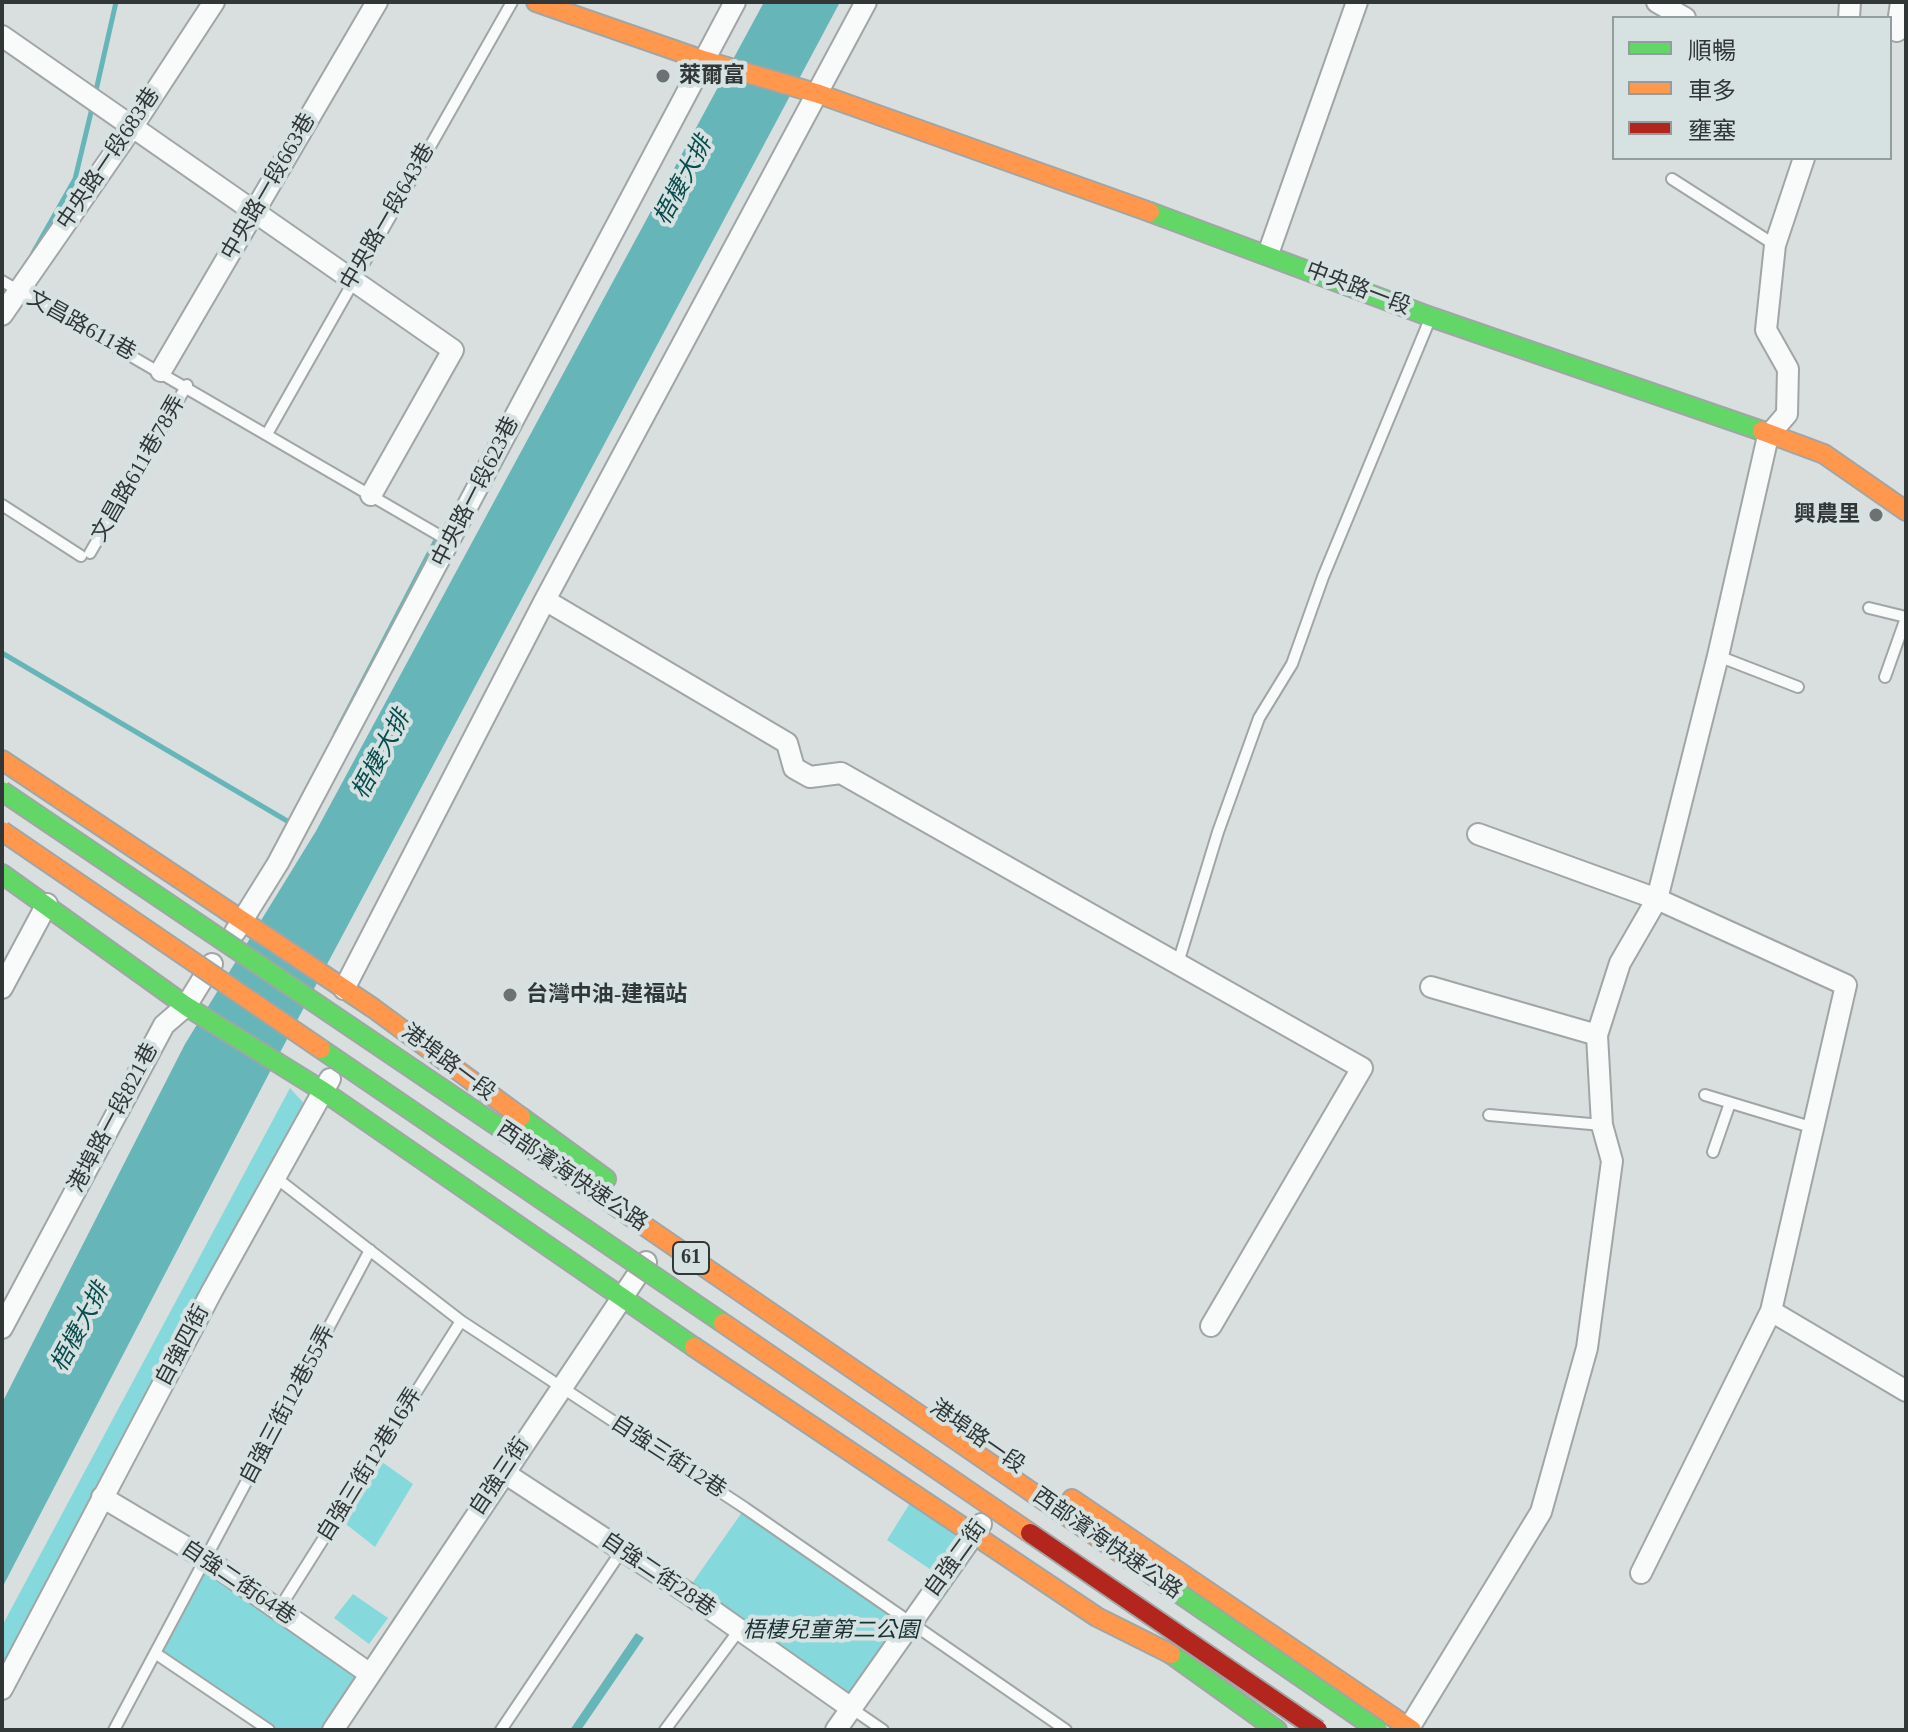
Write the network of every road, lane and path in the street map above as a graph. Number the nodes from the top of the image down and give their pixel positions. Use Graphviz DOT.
graph roads {
  1 [pos="214,2"];
  2 [pos="377,2"];
  3 [pos="512,2"];
  4 [pos="536,2"];
  5 [pos="735,2"];
  6 [pos="866,2"];
  7 [pos="1357,2"];
  8 [pos="1657,2"];
  9 [pos="1901,2"];
  10 [pos="581,10"];
  11 [pos="1682,16"];
  12 [pos="1898,32"];
  13 [pos="2,36"];
  14 [pos="712,62"];
  15 [pos="819,94"];
  16 [pos="131,129"];
  17 [pos="1803,160"];
  18 [pos="1672,179"];
  19 [pos="255,213"];
  20 [pos="1775,245"];
  21 [pos="1268,254"];
  22 [pos="351,281"];
  23 [pos="10,286"];
  24 [pos="2,315"];
  25 [pos="1431,317"];
  26 [pos="161,371"];
  27 [pos="187,385"];
  28 [pos="267,434"];
  29 [pos="1768,436"];
  30 [pos="371,495"];
  31 [pos="2,505"];
  32 [pos="1906,511"];
  33 [pos="449,541"];
  34 [pos="545,600"];
  35 [pos="1869,608"];
  36 [pos="1906,617"];
  37 [pos="1718,656"];
  38 [pos="1885,677"];
  39 [pos="1798,687"];
  40 [pos="2,760"];
  41 [pos="2,774"];
  42 [pos="2,791"];
  43 [pos="2,810"];
  44 [pos="2,831"];
  45 [pos="1478,834"];
  46 [pos="2,851"];
  47 [pos="2,874"];
  48 [pos="1657,899"];
  49 [pos="47,904"];
  50 [pos="244,921"];
  51 [pos="217,956"];
  52 [pos="1178,963"];
  53 [pos="1431,987"];
  54 [pos="2,988"];
  55 [pos="344,989"];
  56 [pos="186,1006"];
  57 [pos="373,1008"];
  58 [pos="1597,1035"];
  59 [pos="350,1045"];
  60 [pos="323,1091"];
  61 [pos="1705,1095"];
  62 [pos="1730,1103"];
  63 [pos="1489,1115"];
  64 [pos="1602,1125"];
  65 [pos="1814,1128"];
  66 [pos="1713,1152"];
  67 [pos="275,1177"];
  68 [pos="623,1211"];
  69 [pos="671,1226"];
  70 [pos="608,1243"];
  71 [pos="370,1250"];
  72 [pos="652,1252"];
  73 [pos="622,1298"];
  74 [pos="1771,1311"];
  75 [pos="461,1321"];
  76 [pos="1211,1326"];
  77 [pos="2,1328"];
  78 [pos="561,1387"];
  79 [pos="1906,1391"];
  80 [pos="1024,1469"];
  81 [pos="503,1472"];
  82 [pos="1003,1494"];
  83 [pos="102,1497"];
  84 [pos="1053,1529"];
  85 [pos="974,1535"];
  86 [pos="622,1550"];
  87 [pos="206,1559"];
  88 [pos="1641,1573"];
  89 [pos="1207,1589"];
  90 [pos="279,1609"];
  91 [pos="910,1622"];
  92 [pos="740,1629"];
  93 [pos="1167,1651"];
  94 [pos="155,1653"];
  95 [pos="370,1674"];
  96 [pos="2,1689"];
  97 [pos="1379,1707"];
  98 [pos="851,1708"];
  99 [pos="1410,1729"];
  100 [pos="114,1730"];
  101 [pos="269,1730"];
  102 [pos="333,1730"];
  103 [pos="501,1730"];
  104 [pos="665,1730"];
  105 [pos="836,1730"];
  106 [pos="883,1730"];
  107 [pos="1066,1730"];
  108 [pos="1277,1730"];
  109 [pos="1318,1730"];
  110 [pos="1363,1730"];
  111 [pos="1378,1730"];
  1 -- 16 [label="street, 中央路一段683巷"];
  2 -- 19 [label="street, 中央路一段663巷"];
  3 -- 22 [label="lane, 中央路一段643巷"];
  4 -- 10 [label="main road"];
  5 -- 14 [label="street, 中央路一段623巷"];
  6 -- 15 [label="street"];
  7 -- 21 [label="street"];
  8 -- 11 [label="street"];
  9 -- 12 [label="street"];
  10 -- 14 [label="main road"];
  13 -- 16 [label="street"];
  14 -- 15 [label="main road, 中央路一段"];
  14 -- 33 [label="street, 中央路一段623巷"];
  15 -- 21 [label="main road, 中央路一段"];
  15 -- 34 [label="street"];
  16 -- 19 [label="street"];
  16 -- 23 [label="street, 中央路一段683巷"];
  17 -- 20 [label="street"];
  18 -- 20 [label="lane"];
  19 -- 22 [label="street"];
  19 -- 26 [label="street, 中央路一段663巷"];
  20 -- 29 [label="street"];
  21 -- 25 [label="main road, 中央路一段"];
  22 -- 28 [label="lane, 中央路一段643巷"];
  22 -- 30 [label="street"];
  23 -- 24 [label="street, 中央路一段683巷"];
  23 -- 26 [label="lane, 文昌路611巷"];
  25 -- 29 [label="main road, 中央路一段"];
  25 -- 52 [label="lane"];
  26 -- 27 [label="lane, 文昌路611巷"];
  27 -- 28 [label="lane, 文昌路611巷"];
  27 -- 31 [label="lane, 文昌路611巷78弄"];
  28 -- 30 [label="lane, 文昌路611巷"];
  29 -- 32 [label="main road, 中央路一段"];
  29 -- 37 [label="street"];
  30 -- 33 [label="lane, 文昌路611巷"];
  33 -- 50 [label="street, 中央路一段623巷"];
  34 -- 52 [label="street"];
  34 -- 55 [label="street"];
  35 -- 36 [label="lane"];
  36 -- 38 [label="lane"];
  37 -- 39 [label="lane"];
  37 -- 48 [label="street"];
  40 -- 50 [label="main road, 港埠路一段"];
  41 -- 68 [label="main road, bridge"];
  42 -- 68 [label="main road, 西部濱海快速公路 / 61, bridge"];
  43 -- 51 [label="main road, 港埠路一段"];
  44 -- 70 [label="main road, 西部濱海快速公路 / 61, bridge"];
  45 -- 48 [label="street"];
  46 -- 70 [label="main road, bridge"];
  47 -- 49 [label="main road, 港埠路一段"];
  48 -- 58 [label="street"];
  48 -- 65 [label="street"];
  49 -- 54 [label="street"];
  49 -- 56 [label="main road, 港埠路一段"];
  50 -- 51 [label="street, 港埠路一段821巷"];
  50 -- 55 [label="main road, 港埠路一段"];
  51 -- 56 [label="street, 港埠路一段821巷"];
  51 -- 59 [label="main road, 港埠路一段"];
  52 -- 76 [label="street"];
  53 -- 58 [label="street"];
  55 -- 57 [label="main road, 港埠路一段"];
  56 -- 60 [label="main road, 港埠路一段"];
  56 -- 77 [label="street, 港埠路一段821巷"];
  57 -- 59 [label="street, 自強四街"];
  57 -- 69 [label="main road, 港埠路一段"];
  58 -- 64 [label="street"];
  59 -- 60 [label="street, 自強四街"];
  59 -- 72 [label="main road, 港埠路一段"];
  60 -- 67 [label="street, 自強四街"];
  60 -- 73 [label="main road, 港埠路一段"];
  61 -- 62 [label="lane"];
  62 -- 65 [label="lane"];
  62 -- 66 [label="lane"];
  63 -- 64 [label="lane"];
  64 -- 99 [label="street"];
  65 -- 74 [label="street"];
  67 -- 71 [label="lane, 自強三街12巷"];
  67 -- 83 [label="street, 自強四街"];
  68 -- 111 [label="main road, 西部濱海快速公路 / 61, bridge"];
  69 -- 72 [label="street, 自強三街"];
  69 -- 80 [label="main road, 港埠路一段"];
  70 -- 109 [label="main road, 西部濱海快速公路 / 61, bridge"];
  71 -- 75 [label="lane, 自強三街12巷"];
  71 -- 87 [label="lane, 自強三街12巷55弄"];
  72 -- 73 [label="street, 自強三街"];
  72 -- 82 [label="main road, 港埠路一段"];
  73 -- 78 [label="street, 自強三街"];
  73 -- 85 [label="main road, 港埠路一段"];
  74 -- 79 [label="street"];
  74 -- 88 [label="street"];
  75 -- 78 [label="lane, 自強三街12巷"];
  75 -- 90 [label="lane, 自強三街12巷16弄"];
  78 -- 81 [label="street, 自強三街"];
  78 -- 91 [label="lane, 自強三街12巷"];
  80 -- 82 [label="street, 自強二街"];
  80 -- 89 [label="main road, 港埠路一段"];
  81 -- 86 [label="street, 自強二街28巷"];
  81 -- 95 [label="street, 自強三街"];
  82 -- 84 [label="main road, 港埠路一段"];
  82 -- 85 [label="street, 自強二街"];
  83 -- 87 [label="street, 自強二街64巷"];
  83 -- 96 [label="street, 自強四街"];
  84 -- 89 [label="main road, 港埠路一段"];
  84 -- 93 [label="main road, 港埠路一段"];
  85 -- 91 [label="street, 自強二街"];
  85 -- 93 [label="main road, 港埠路一段"];
  86 -- 92 [label="street, 自強二街28巷"];
  86 -- 103 [label="lane"];
  87 -- 90 [label="street, 自強二街64巷"];
  87 -- 94 [label="lane, 自強三街12巷55弄"];
  89 -- 97 [label="main road, 港埠路一段"];
  90 -- 95 [label="street, 自強二街64巷"];
  91 -- 98 [label="street, 自強二街"];
  91 -- 107 [label="lane, 自強三街12巷"];
  92 -- 98 [label="street, 自強二街28巷"];
  92 -- 104 [label="lane"];
  93 -- 108 [label="main road, 港埠路一段"];
  94 -- 100 [label="lane, 自強三街12巷55弄"];
  94 -- 101 [label="lane"];
  95 -- 102 [label="street, 自強三街"];
  97 -- 99 [label="main road, 港埠路一段"];
  97 -- 110 [label="street"];
  98 -- 105 [label="street, 自強二街"];
  98 -- 106 [label="lane"];
}
